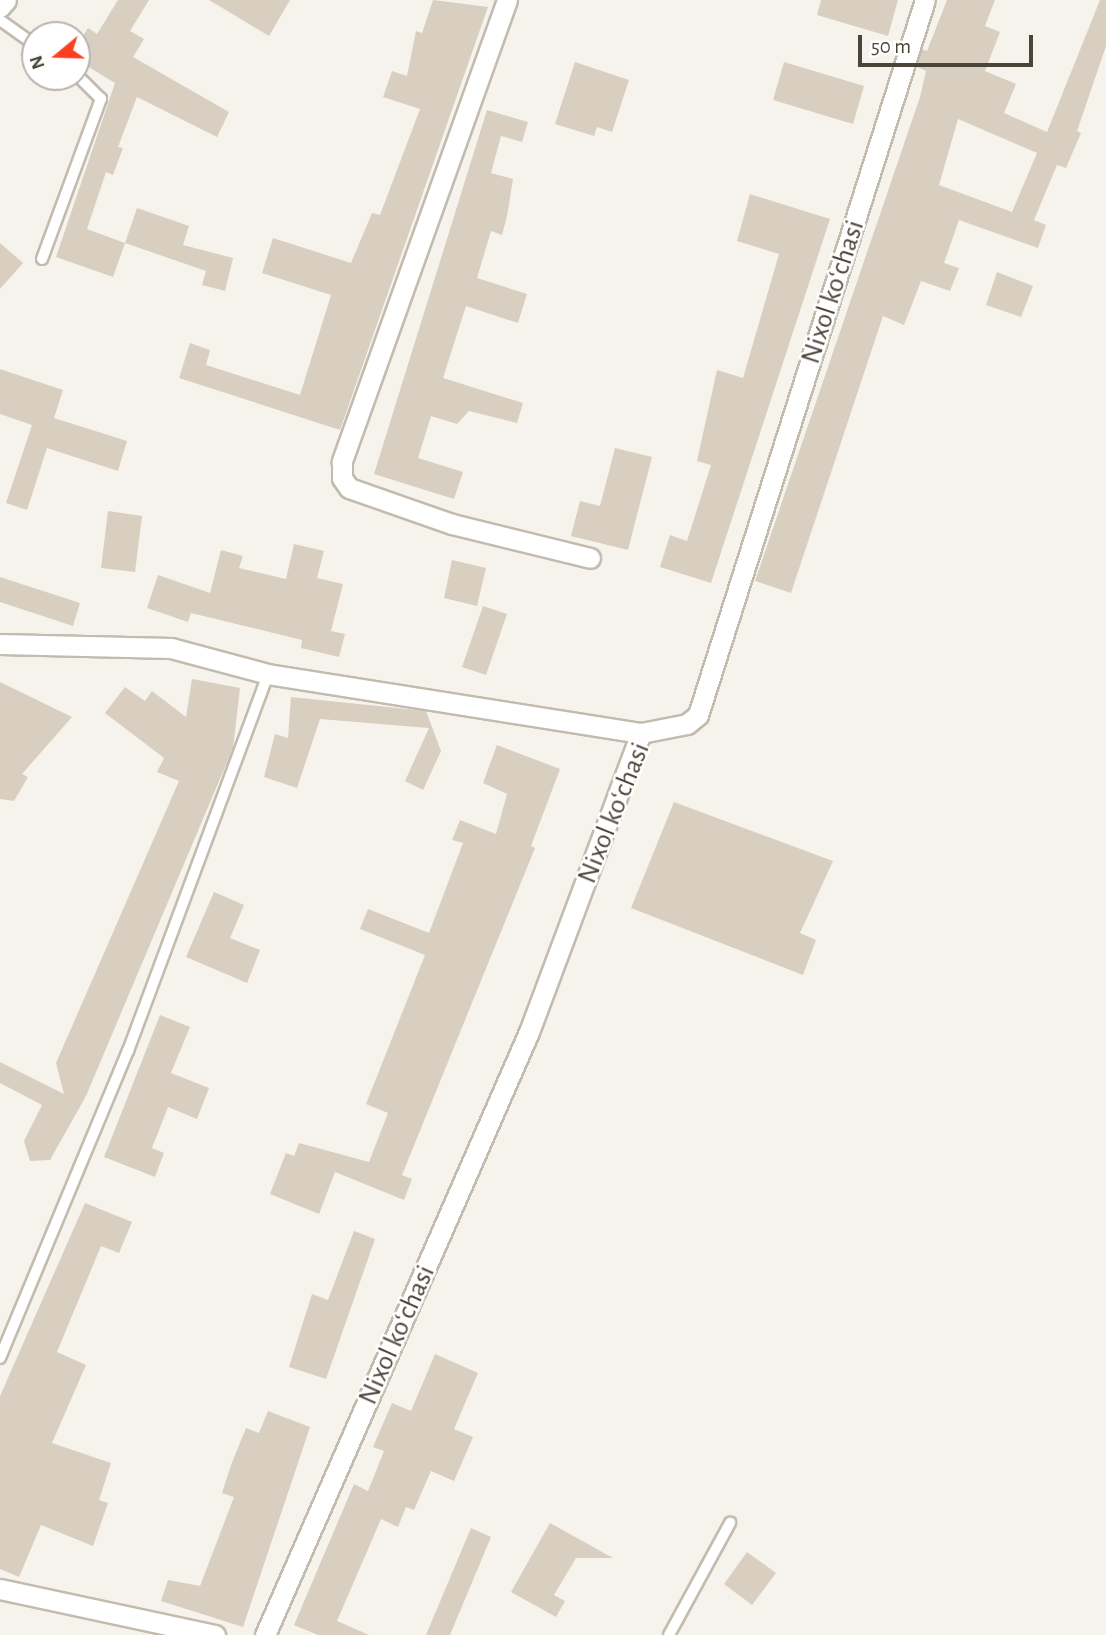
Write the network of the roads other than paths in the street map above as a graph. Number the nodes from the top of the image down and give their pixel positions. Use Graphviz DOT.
graph roads {
  1 [pos="6,0"];
  2 [pos="507,0"];
  3 [pos="925,0"];
  4 [pos="0,7"];
  5 [pos="0,20"];
  6 [pos="21,35"];
  7 [pos="91,89"];
  8 [pos="42,258"];
  9 [pos="590,558"];
  10 [pos="0,644"];
  11 [pos="268,674"];
  12 [pos="641,733"];
  13 [pos="0,1358"];
  14 [pos="730,1523"];
  15 [pos="0,1589"];
  16 [pos="215,1635"];
  17 [pos="265,1635"];
  18 [pos="668,1635"];
  1 -- 4 [label="street"];
  2 -- 9 [label="street"];
  3 -- 12 [label="street, Nixol koʻchasi"];
  5 -- 6 [label="lane"];
  7 -- 8 [label="lane"];
  10 -- 11 [label="street"];
  11 -- 12 [label="street"];
  11 -- 13 [label="lane"];
  12 -- 17 [label="street, Nixol koʻchasi"];
  14 -- 18 [label="lane"];
  15 -- 16 [label="street"];
}
